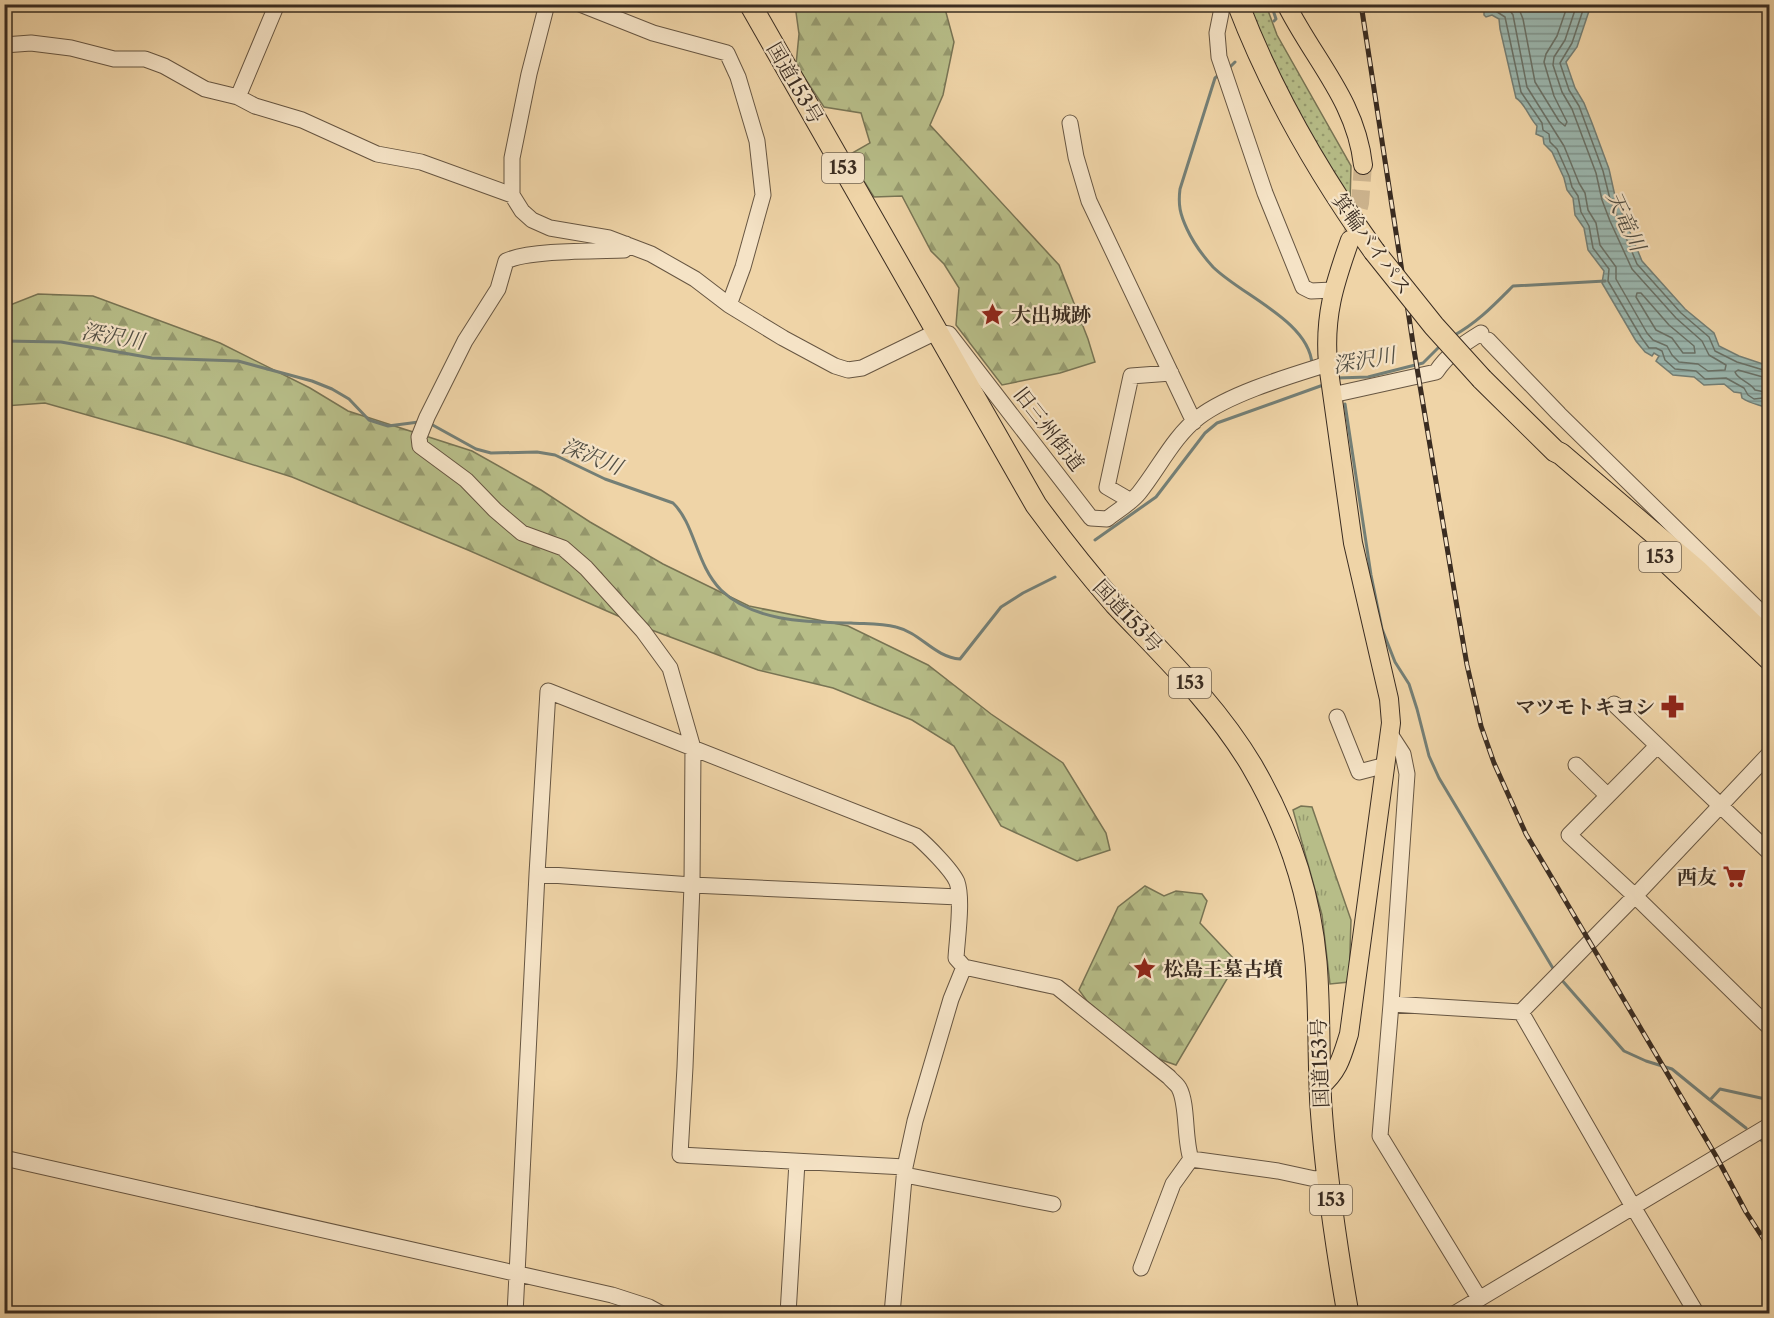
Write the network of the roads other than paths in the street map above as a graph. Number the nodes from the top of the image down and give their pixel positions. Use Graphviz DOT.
graph roads {
  1 [pos="277,4"];
  2 [pos="547,4"];
  3 [pos="580,4"];
  4 [pos="750,4"];
  5 [pos="1286,4"];
  6 [pos="1230,9"];
  7 [pos="4,45"];
  8 [pos="238,97"];
  9 [pos="1070,123"];
  10 [pos="1363,165"];
  11 [pos="512,195"];
  12 [pos="1350,240"];
  13 [pos="626,244"];
  14 [pos="1333,290"];
  15 [pos="729,304"];
  16 [pos="936,332"];
  17 [pos="1328,366"];
  18 [pos="1170,374"];
  19 [pos="1331,391"];
  20 [pos="1194,422"];
  21 [pos="1555,451"];
  22 [pos="1134,498"];
  23 [pos="1770,621"];
  24 [pos="1770,641"];
  25 [pos="1770,660"];
  26 [pos="1614,704"];
  27 [pos="1337,717"];
  28 [pos="1390,734"];
  29 [pos="1657,746"];
  30 [pos="693,748"];
  31 [pos="1770,753"];
  32 [pos="1386,765"];
  33 [pos="1576,765"];
  34 [pos="1607,795"];
  35 [pos="1720,805"];
  36 [pos="1770,854"];
  37 [pos="537,874"];
  38 [pos="692,885"];
  39 [pos="1635,896"];
  40 [pos="959,897"];
  41 [pos="964,967"];
  42 [pos="1392,1004"];
  43 [pos="1521,1012"];
  44 [pos="1770,1029"];
  45 [pos="1320,1087"];
  46 [pos="1770,1125"];
  47 [pos="4,1158"];
  48 [pos="1191,1159"];
  49 [pos="797,1162"];
  50 [pos="905,1171"];
  51 [pos="1328,1177"];
  52 [pos="1053,1204"];
  53 [pos="1632,1206"];
  54 [pos="1141,1268"];
  55 [pos="517,1274"];
  56 [pos="1479,1298"];
  57 [pos="515,1314"];
  58 [pos="662,1314"];
  59 [pos="788,1314"];
  60 [pos="892,1314"];
  61 [pos="1348,1314"];
  62 [pos="1454,1314"];
  63 [pos="1697,1314"];
  1 -- 8 [label="street"];
  2 -- 11 [label="street"];
  3 -- 15 [label="street"];
  4 -- 16 [label="highway, 国道153号 / 153"];
  5 -- 10 [label="main road"];
  6 -- 14 [label="street"];
  6 -- 21 [label="highway, 箕輪バイパス / 153, bridge"];
  7 -- 8 [label="street"];
  8 -- 11 [label="street"];
  9 -- 18 [label="street"];
  11 -- 13 [label="street"];
  12 -- 14 [label="main road"];
  13 -- 15 [label="street"];
  13 -- 30 [label="street"];
  14 -- 17 [label="main road"];
  15 -- 16 [label="street"];
  16 -- 22 [label="street, 旧三州街道"];
  16 -- 45 [label="highway, 国道153号 / 153"];
  17 -- 19 [label="main road"];
  17 -- 20 [label="street, 旧三州街道"];
  18 -- 20 [label="street"];
  18 -- 22 [label="street"];
  19 -- 23 [label="street"];
  19 -- 28 [label="main road"];
  20 -- 22 [label="street, 旧三州街道"];
  21 -- 24 [label="highway, 箕輪バイパス / 153"];
  21 -- 25 [label="highway, 箕輪バイパス / 153"];
  26 -- 29 [label="street"];
  27 -- 32 [label="street"];
  28 -- 32 [label="main road"];
  28 -- 42 [label="street"];
  29 -- 34 [label="street"];
  29 -- 35 [label="street"];
  30 -- 37 [label="street"];
  30 -- 38 [label="street"];
  30 -- 40 [label="street"];
  31 -- 35 [label="street"];
  32 -- 45 [label="main road"];
  33 -- 34 [label="street"];
  34 -- 39 [label="street"];
  35 -- 36 [label="street"];
  35 -- 39 [label="street"];
  37 -- 38 [label="street"];
  37 -- 55 [label="street"];
  38 -- 40 [label="street"];
  38 -- 49 [label="street"];
  39 -- 43 [label="street"];
  39 -- 44 [label="street"];
  40 -- 41 [label="street"];
  41 -- 48 [label="street"];
  41 -- 50 [label="street"];
  42 -- 43 [label="street"];
  42 -- 56 [label="street"];
  43 -- 53 [label="street"];
  45 -- 51 [label="highway, 国道153号 / 153"];
  46 -- 53 [label="street"];
  47 -- 55 [label="street"];
  48 -- 51 [label="street"];
  48 -- 54 [label="street"];
  49 -- 50 [label="street"];
  49 -- 59 [label="street"];
  50 -- 52 [label="street"];
  50 -- 60 [label="street"];
  51 -- 61 [label="highway, 国道153号 / 153"];
  53 -- 56 [label="street"];
  53 -- 63 [label="street"];
  55 -- 57 [label="street"];
  55 -- 58 [label="street"];
  56 -- 62 [label="street"];
}
